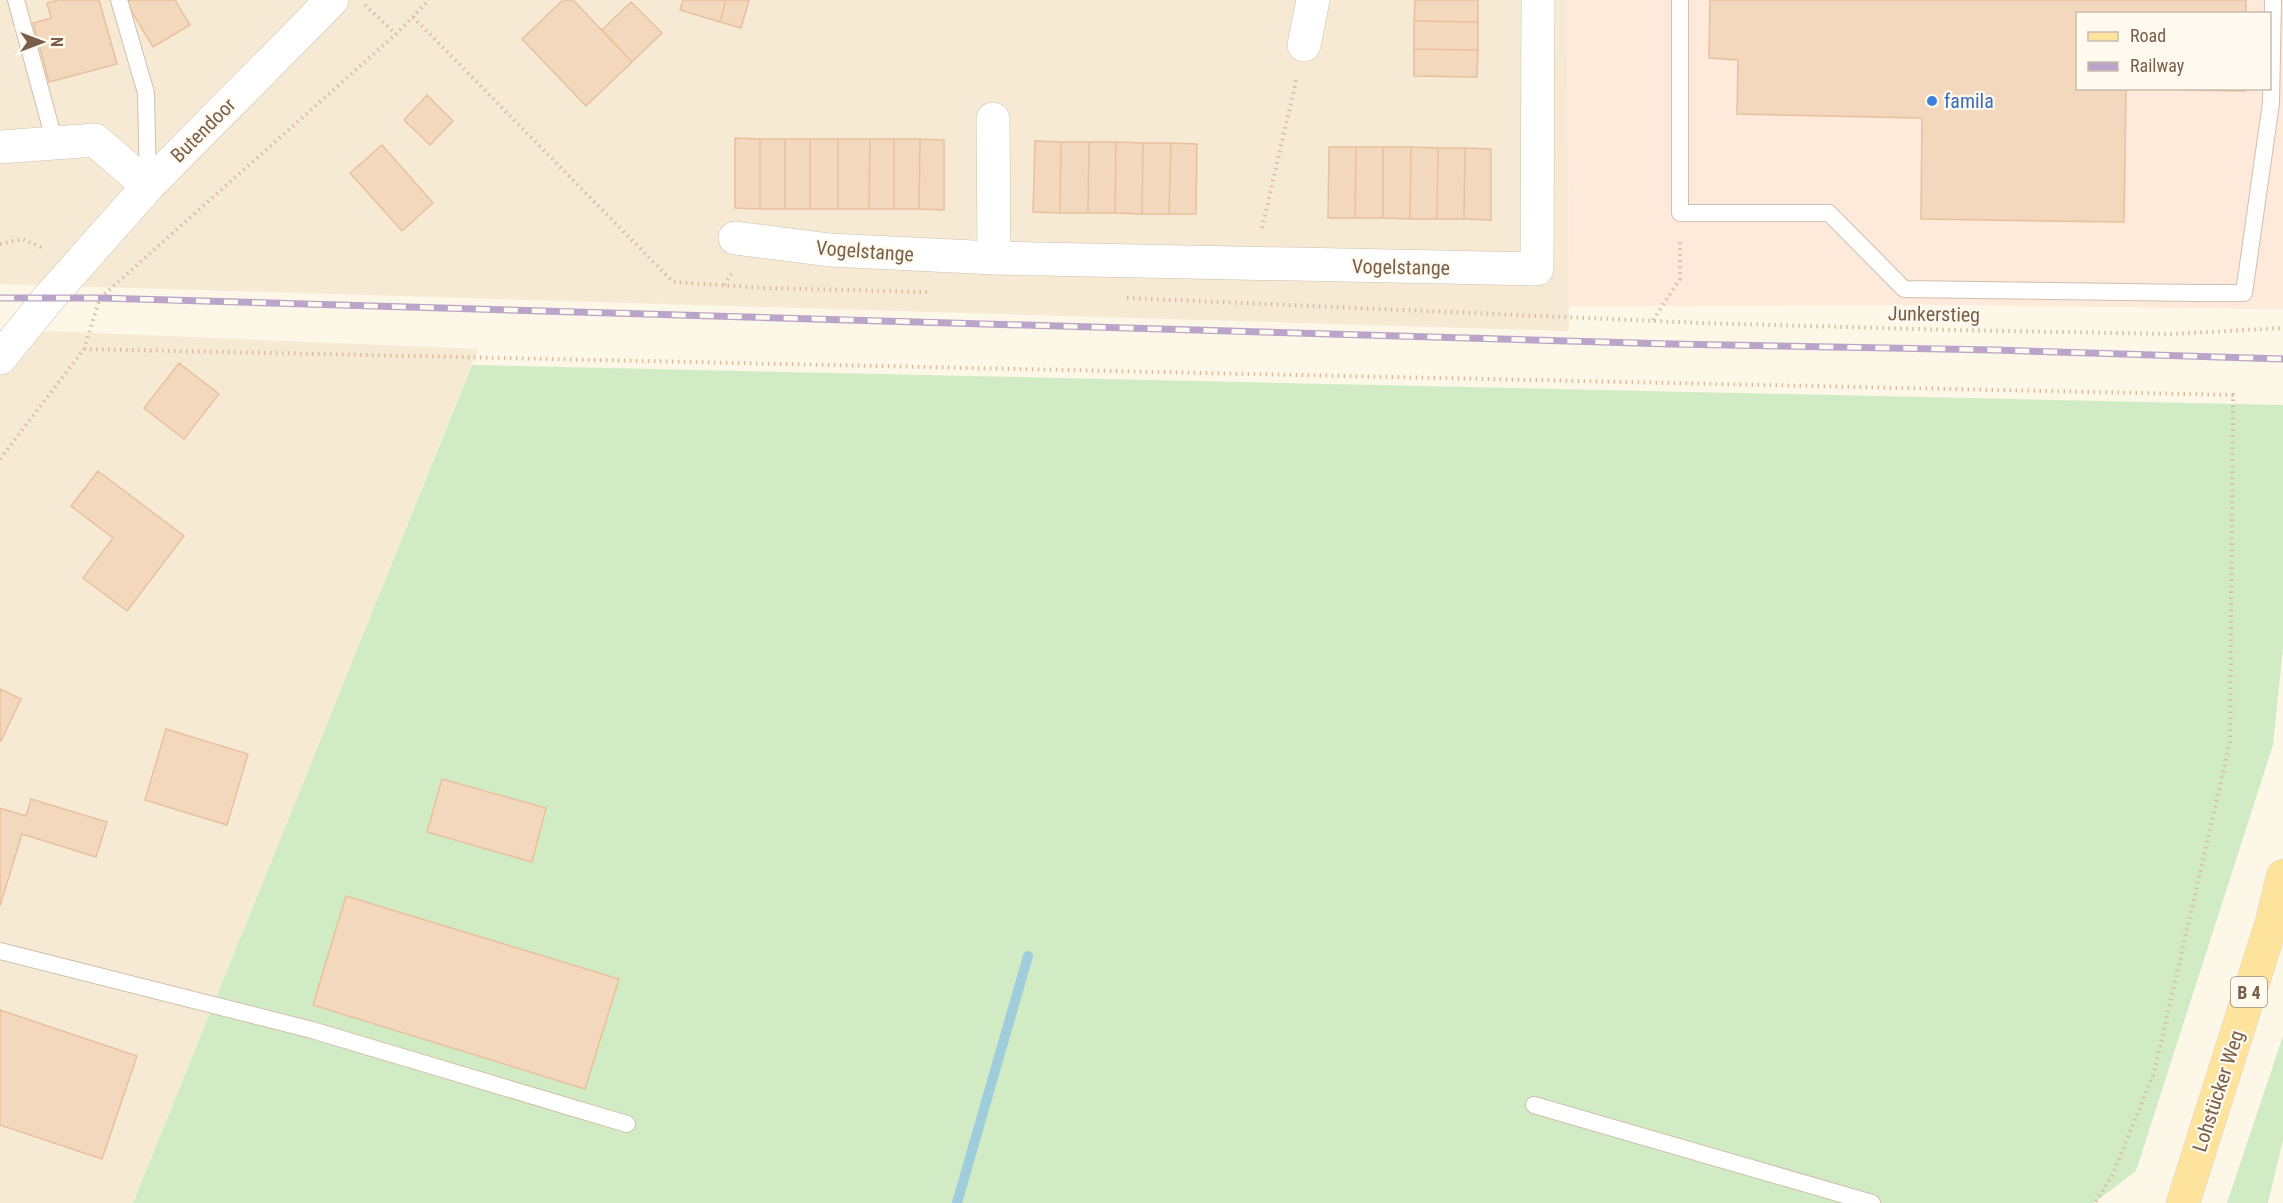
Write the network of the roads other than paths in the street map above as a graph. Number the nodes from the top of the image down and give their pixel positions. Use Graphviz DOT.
graph roads {
  1 [pos="16,0"];
  2 [pos="118,0"];
  3 [pos="332,0"];
  4 [pos="1313,0"];
  5 [pos="1538,0"];
  6 [pos="1680,0"];
  7 [pos="2273,0"];
  8 [pos="1304,45"];
  9 [pos="993,119"];
  10 [pos="55,143"];
  11 [pos="0,147"];
  12 [pos="148,186"];
  13 [pos="735,238"];
  14 [pos="994,258"];
  15 [pos="0,358"];
  16 [pos="2283,876"];
  17 [pos="0,951"];
  18 [pos="1534,1105"];
  19 [pos="627,1124"];
  20 [pos="1872,1203"];
  21 [pos="2183,1203"];
  1 -- 10 [label="lane"];
  2 -- 12 [label="lane"];
  3 -- 12 [label="street, Butendoor"];
  4 -- 8 [label="street"];
  5 -- 14 [label="street, Vogelstange"];
  6 -- 7 [label="lane"];
  9 -- 14 [label="street"];
  10 -- 11 [label="street"];
  10 -- 12 [label="street"];
  12 -- 15 [label="street, Butendoor"];
  13 -- 14 [label="street, Vogelstange"];
  16 -- 21 [label="main road, Lohstücker Weg / B 4"];
  17 -- 19 [label="lane"];
  18 -- 20 [label="lane"];
}
